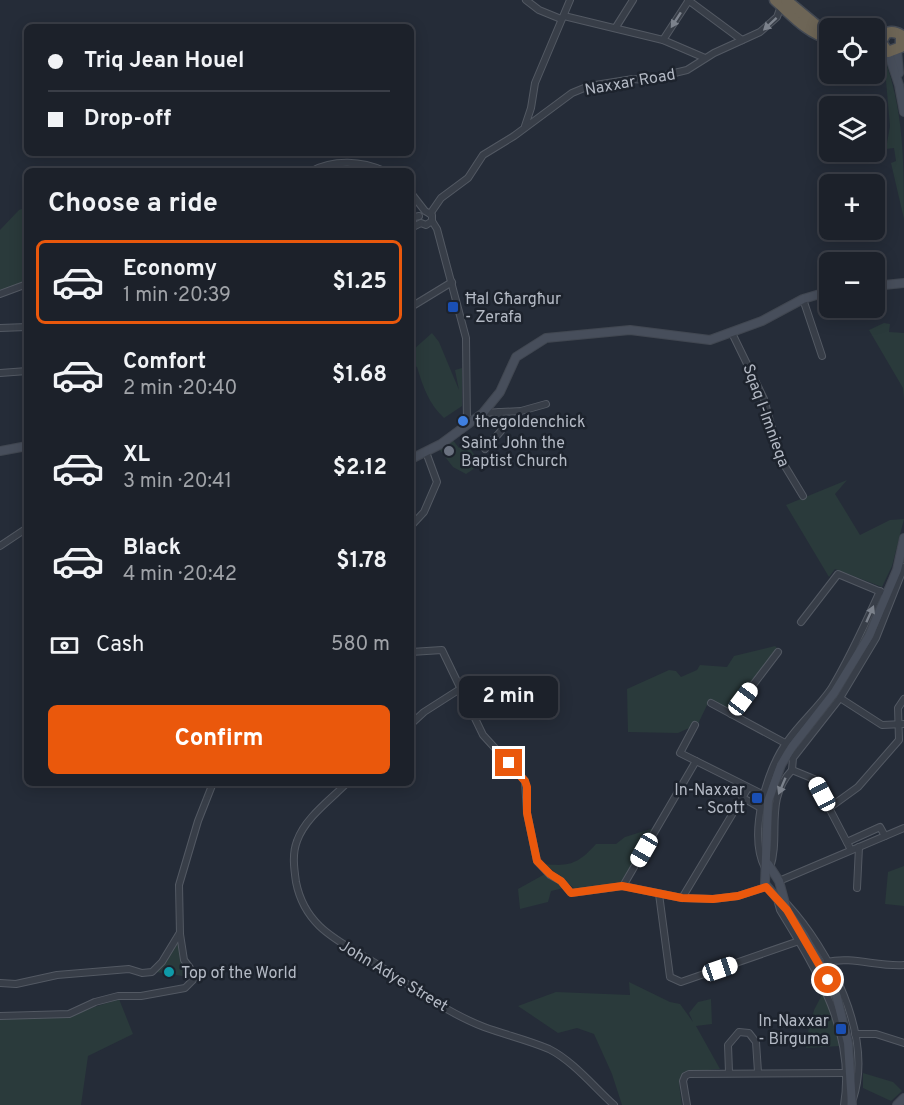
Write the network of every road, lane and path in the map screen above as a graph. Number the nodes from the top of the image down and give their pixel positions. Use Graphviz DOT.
graph roads {
  1 [pos="526,0"];
  2 [pos="570,0"];
  3 [pos="633,0"];
  4 [pos="689,0"];
  5 [pos="781,2"];
  6 [pos="562,17"];
  7 [pos="616,27"];
  8 [pos="819,28"];
  9 [pos="885,33"];
  10 [pos="819,36"];
  11 [pos="663,40"];
  12 [pos="742,40"];
  13 [pos="886,49"];
  14 [pos="705,58"];
  15 [pos="899,62"];
  16 [pos="904,72"];
  17 [pos="899,85"];
  18 [pos="904,112"];
  19 [pos="525,126"];
  20 [pos="317,168"];
  21 [pos="373,168"];
  22 [pos="414,198"];
  23 [pos="426,216"];
  24 [pos="414,218"];
  25 [pos="421,223"];
  26 [pos="414,226"];
  27 [pos="452,282"];
  28 [pos="902,283"];
  29 [pos="24,285"];
  30 [pos="885,285"];
  31 [pos="0,294"];
  32 [pos="819,294"];
  33 [pos="803,299"];
  34 [pos="414,305"];
  35 [pos="24,327"];
  36 [pos="0,328"];
  37 [pos="732,333"];
  38 [pos="822,356"];
  39 [pos="24,371"];
  40 [pos="0,373"];
  41 [pos="546,404"];
  42 [pos="499,412"];
  43 [pos="483,413"];
  44 [pos="467,425"];
  45 [pos="24,447"];
  46 [pos="485,449"];
  47 [pos="0,451"];
  48 [pos="426,452"];
  49 [pos="414,458"];
  50 [pos="803,496"];
  51 [pos="414,523"];
  52 [pos="24,530"];
  53 [pos="904,538"];
  54 [pos="0,546"];
  55 [pos="904,572"];
  56 [pos="884,592"];
  57 [pos="801,622"];
  58 [pos="414,652"];
  59 [pos="778,652"];
  60 [pos="460,689"];
  61 [pos="840,698"];
  62 [pos="904,699"];
  63 [pos="711,703"];
  64 [pos="732,714"];
  65 [pos="414,721"];
  66 [pos="900,724"];
  67 [pos="695,725"];
  68 [pos="785,743"];
  69 [pos="696,761"];
  70 [pos="792,770"];
  71 [pos="212,786"];
  72 [pos="344,786"];
  73 [pos="748,788"];
  74 [pos="762,794"];
  75 [pos="743,798"];
  76 [pos="759,807"];
  77 [pos="829,808"];
  78 [pos="904,828"];
  79 [pos="885,836"];
  80 [pos="847,842"];
  81 [pos="859,847"];
  82 [pos="851,850"];
  83 [pos="771,880"];
  84 [pos="622,886"];
  85 [pos="857,888"];
  86 [pos="659,894"];
  87 [pos="682,898"];
  88 [pos="783,903"];
  89 [pos="180,934"];
  90 [pos="799,941"];
  91 [pos="827,962"];
  92 [pos="904,965"];
  93 [pos="0,983"];
  94 [pos="0,1016"];
  95 [pos="855,1034"];
  96 [pos="904,1043"];
  97 [pos="729,1072"];
  98 [pos="758,1072"];
  99 [pos="848,1075"];
  100 [pos="904,1098"];
  101 [pos="849,1102"];
  102 [pos="614,1105"];
  103 [pos="687,1105"];
  104 [pos="897,1105"];
  1 -- 6 [label="street"];
  2 -- 6 [label="street"];
  3 -- 7 [label="street"];
  4 -- 11 [label="street, one-way"];
  4 -- 12 [label="street"];
  5 -- 8 [label="highway"];
  5 -- 10 [label="highway"];
  5 -- 12 [label="street, Naxxar Road, one-way"];
  6 -- 7 [label="street"];
  6 -- 19 [label="street"];
  7 -- 11 [label="street"];
  9 -- 13 [label="highway"];
  11 -- 14 [label="street"];
  12 -- 14 [label="street, Naxxar Road"];
  13 -- 15 [label="main road"];
  13 -- 17 [label="main road"];
  14 -- 19 [label="street, Naxxar Road"];
  15 -- 16 [label="street"];
  15 -- 17 [label="main road"];
  17 -- 18 [label="main road"];
  19 -- 23 [label="street, Naxxar Road"];
  20 -- 21 [label="street"];
  22 -- 23 [label="street"];
  23 -- 24 [label="street"];
  23 -- 25 [label="street"];
  23 -- 25 [label="street"];
  23 -- 27 [label="street"];
  25 -- 26 [label="street"];
  27 -- 34 [label="street"];
  27 -- 44 [label="street"];
  28 -- 30 [label="main road"];
  29 -- 31 [label="street"];
  32 -- 33 [label="main road"];
  33 -- 37 [label="main road"];
  33 -- 38 [label="street"];
  35 -- 36 [label="street"];
  37 -- 43 [label="main road"];
  37 -- 50 [label="street, Sqaq l-Imnieqa"];
  39 -- 40 [label="street"];
  41 -- 42 [label="street"];
  42 -- 43 [label="street"];
  42 -- 46 [label="street"];
  43 -- 44 [label="main road"];
  44 -- 48 [label="main road"];
  45 -- 47 [label="main road"];
  48 -- 49 [label="main road"];
  48 -- 51 [label="street"];
  52 -- 54 [label="street"];
  53 -- 56 [label="main road"];
  55 -- 61 [label="street"];
  56 -- 57 [label="street"];
  68 -- 56 [label="street, one-way"];
  56 -- 83 [label="main road"];
  58 -- 60 [label="street"];
  59 -- 64 [label="street"];
  60 -- 65 [label="street"];
  60 -- 84 [label="street"];
  61 -- 66 [label="street"];
  61 -- 70 [label="street"];
  62 -- 66 [label="street"];
  63 -- 64 [label="street"];
  64 -- 68 [label="street"];
  66 -- 77 [label="street"];
  67 -- 69 [label="street"];
  68 -- 74 [label="street"];
  69 -- 73 [label="street"];
  69 -- 84 [label="street"];
  70 -- 77 [label="street"];
  70 -- 83 [label="street, one-way"];
  71 -- 89 [label="street"];
  72 -- 102 [label="street, John Adye Street"];
  73 -- 74 [label="street"];
  73 -- 75 [label="street"];
  74 -- 76 [label="street"];
  75 -- 76 [label="street"];
  75 -- 87 [label="street"];
  76 -- 83 [label="street"];
  77 -- 80 [label="street"];
  78 -- 79 [label="street"];
  79 -- 80 [label="street"];
  79 -- 81 [label="street"];
  80 -- 82 [label="street"];
  81 -- 82 [label="street"];
  81 -- 85 [label="street"];
  82 -- 83 [label="street"];
  83 -- 87 [label="street"];
  83 -- 88 [label="main road"];
  84 -- 86 [label="street"];
  86 -- 87 [label="street"];
  86 -- 90 [label="street"];
  88 -- 90 [label="street"];
  88 -- 91 [label="street"];
  88 -- 99 [label="main road"];
  89 -- 93 [label="street"];
  89 -- 94 [label="street"];
  90 -- 99 [label="street"];
  91 -- 92 [label="street"];
  91 -- 95 [label="street"];
  95 -- 96 [label="street"];
  95 -- 101 [label="street"];
  97 -- 98 [label="street"];
  97 -- 98 [label="street"];
  97 -- 103 [label="street"];
  98 -- 99 [label="street"];
  99 -- 101 [label="main road"];
  100 -- 104 [label="main road"];
}
